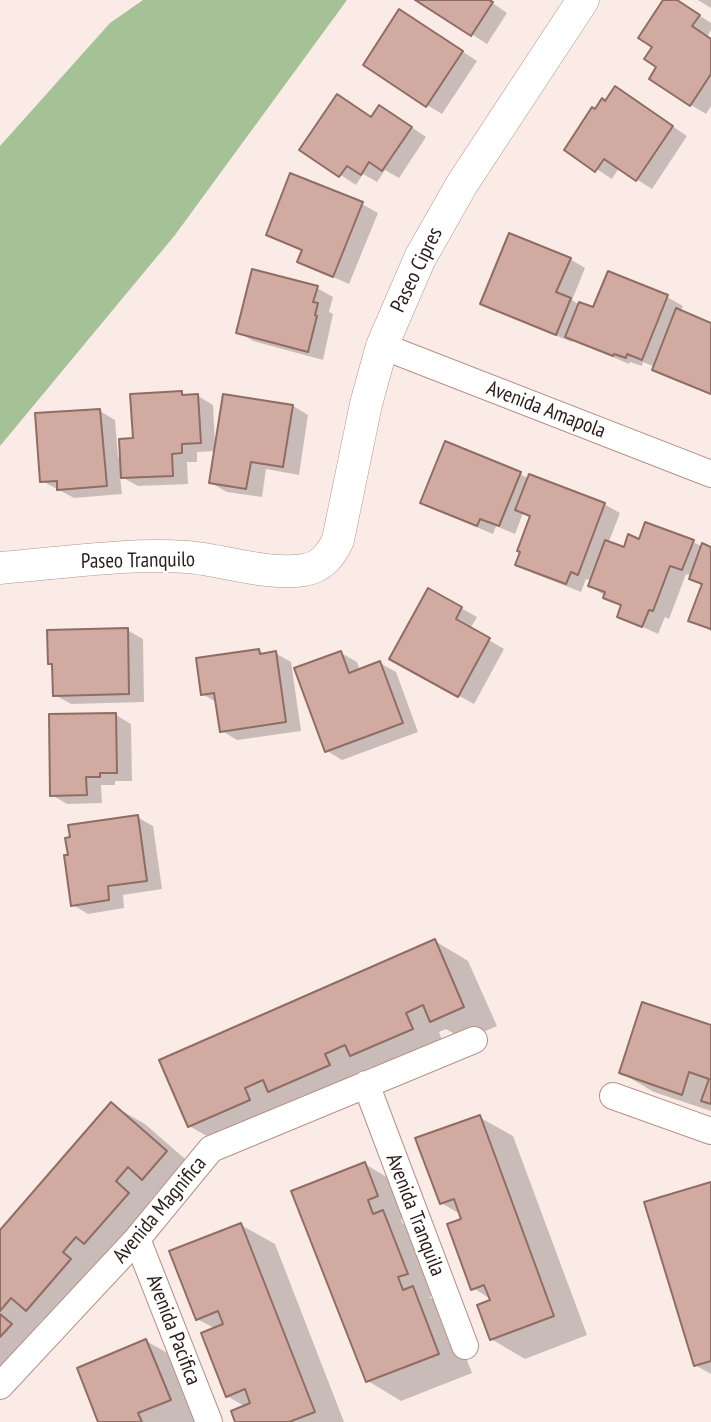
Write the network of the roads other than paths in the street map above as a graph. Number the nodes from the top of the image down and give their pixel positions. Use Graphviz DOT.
graph roads {
  1 [pos="583,0"];
  2 [pos="382,345"];
  3 [pos="711,474"];
  4 [pos="317,566"];
  5 [pos="0,568"];
  6 [pos="474,1040"];
  7 [pos="366,1084"];
  8 [pos="613,1096"];
  9 [pos="711,1131"];
  10 [pos="137,1239"];
  11 [pos="465,1346"];
  12 [pos="0,1386"];
  13 [pos="209,1422"];
  1 -- 2 [label="street, Paseo Cipres"];
  2 -- 3 [label="street, Avenida Amapola"];
  2 -- 4 [label="street, Paseo Cipres"];
  4 -- 5 [label="street, Paseo Tranquilo"];
  6 -- 7 [label="street, Avenida Magnifica"];
  7 -- 10 [label="street, Avenida Magnifica"];
  7 -- 11 [label="street, Avenida Tranquila"];
  8 -- 9 [label="street"];
  10 -- 12 [label="street, Avenida Magnifica"];
  10 -- 13 [label="street, Avenida Pacifica"];
}
